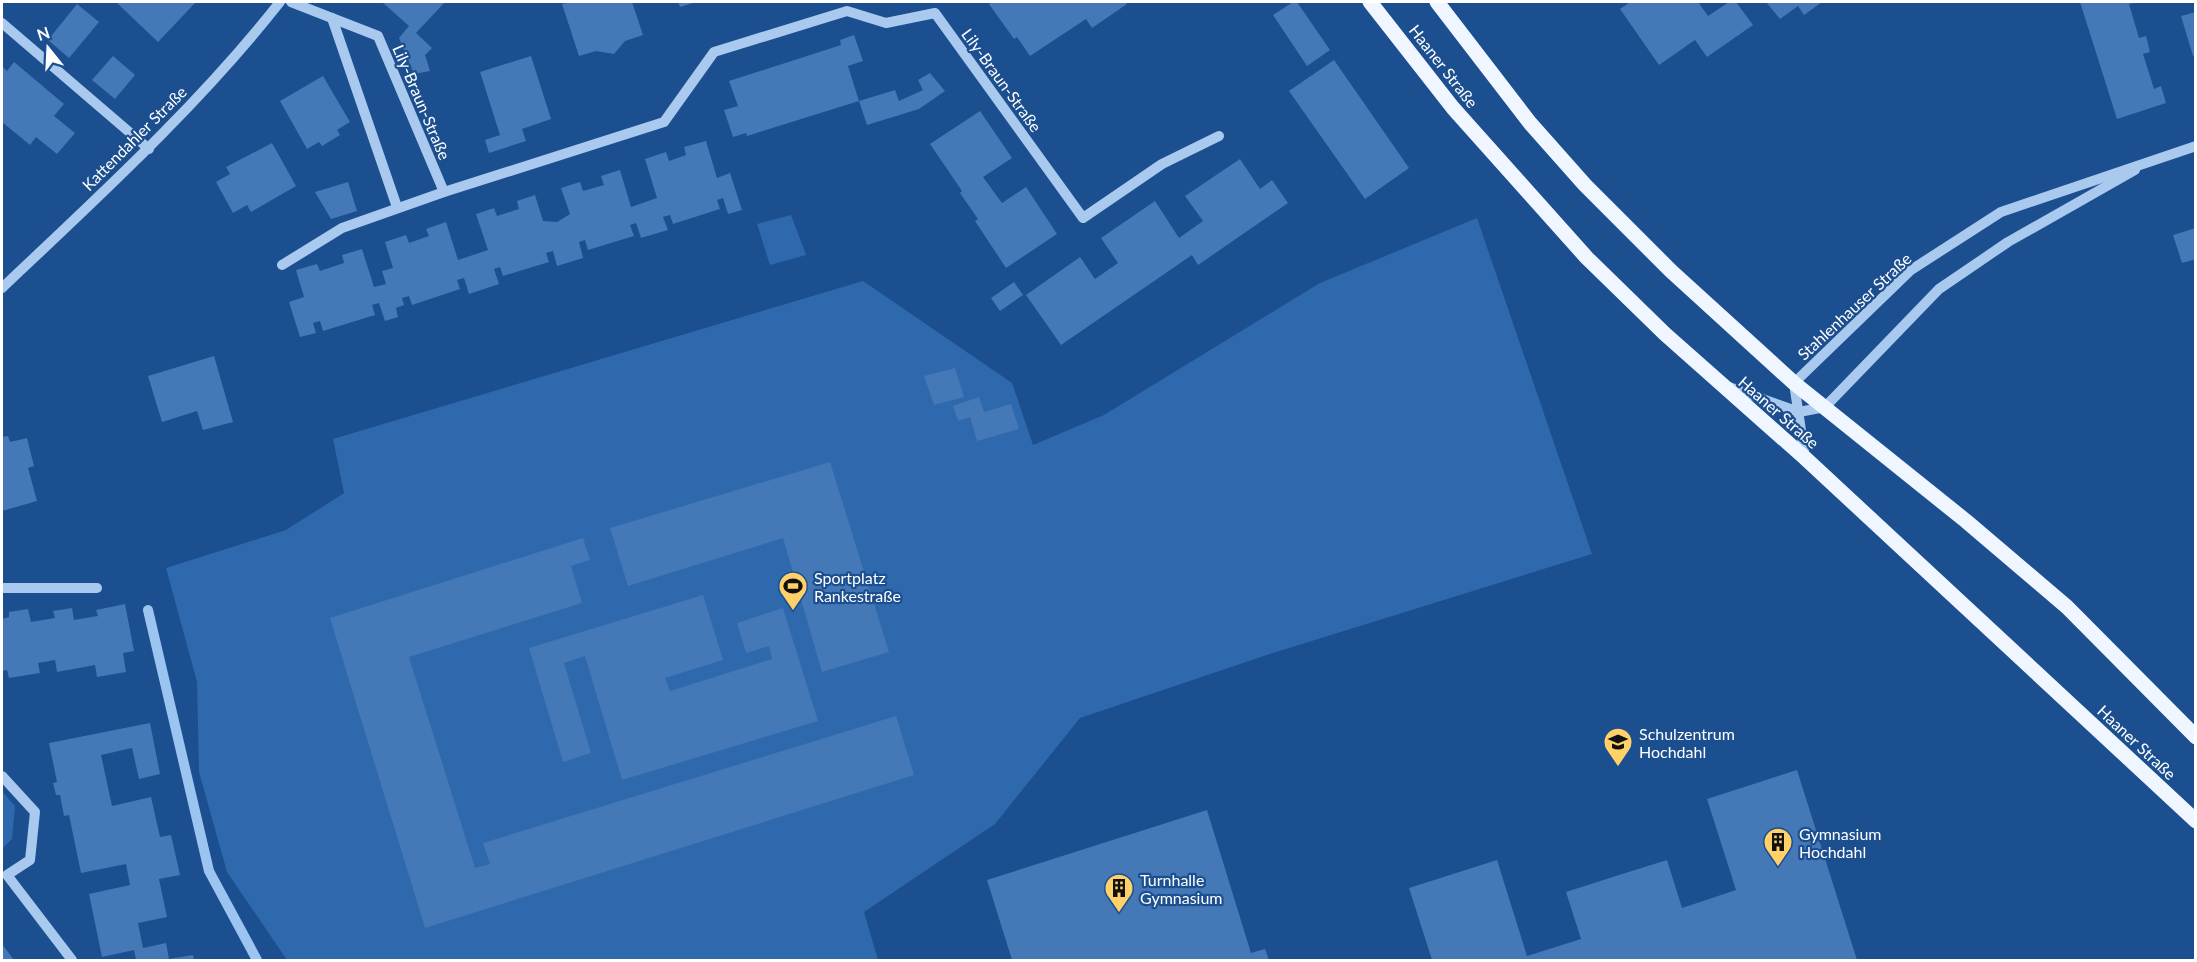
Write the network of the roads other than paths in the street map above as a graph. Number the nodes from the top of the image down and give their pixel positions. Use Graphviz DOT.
graph roads {
  1 [pos="280,2"];
  2 [pos="291,2"];
  3 [pos="1370,2"];
  4 [pos="1437,2"];
  5 [pos="332,18"];
  6 [pos="2,23"];
  7 [pos="1219,136"];
  8 [pos="2196,146"];
  9 [pos="148,149"];
  10 [pos="2161,155"];
  11 [pos="444,192"];
  12 [pos="397,207"];
  13 [pos="282,265"];
  14 [pos="2,288"];
  15 [pos="1794,383"];
  16 [pos="1720,384"];
  17 [pos="1825,407"];
  18 [pos="1798,412"];
  19 [pos="1805,458"];
  20 [pos="2,588"];
  21 [pos="97,588"];
  22 [pos="2196,737"];
  23 [pos="2,776"];
  24 [pos="2196,821"];
  25 [pos="4,872"];
  26 [pos="72,960"];
  1 -- 9 [label="street, Kattendahler Straße"];
  2 -- 5 [label="street, Lily-Braun-Straße"];
  3 -- 16 [label="main road, Haaner Straße"];
  4 -- 15 [label="main road, Haaner Straße"];
  5 -- 11 [label="street, Lily-Braun-Straße"];
  5 -- 12 [label="street"];
  6 -- 9 [label="street"];
  7 -- 11 [label="street, Lily-Braun-Straße"];
  8 -- 10 [label="street, Stahlenhauser Straße"];
  9 -- 14 [label="street, Kattendahler Straße"];
  10 -- 15 [label="street, Stahlenhauser Straße"];
  10 -- 17 [label="street, Stahlenhauser Straße"];
  11 -- 12 [label="street, Lily-Braun-Straße"];
  12 -- 13 [label="street, Lily-Braun-Straße"];
  15 -- 17 [label="main road, Haaner Straße"];
  15 -- 18 [label="street, Stahlenhauser Straße"];
  16 -- 18 [label="street"];
  16 -- 19 [label="main road, Haaner Straße"];
  17 -- 18 [label="street"];
  17 -- 22 [label="main road, Haaner Straße"];
  18 -- 19 [label="street, Stahlenhauser Straße"];
  19 -- 24 [label="main road, Haaner Straße"];
  20 -- 21 [label="street"];
  23 -- 25 [label="street"];
  25 -- 26 [label="street"];
}
